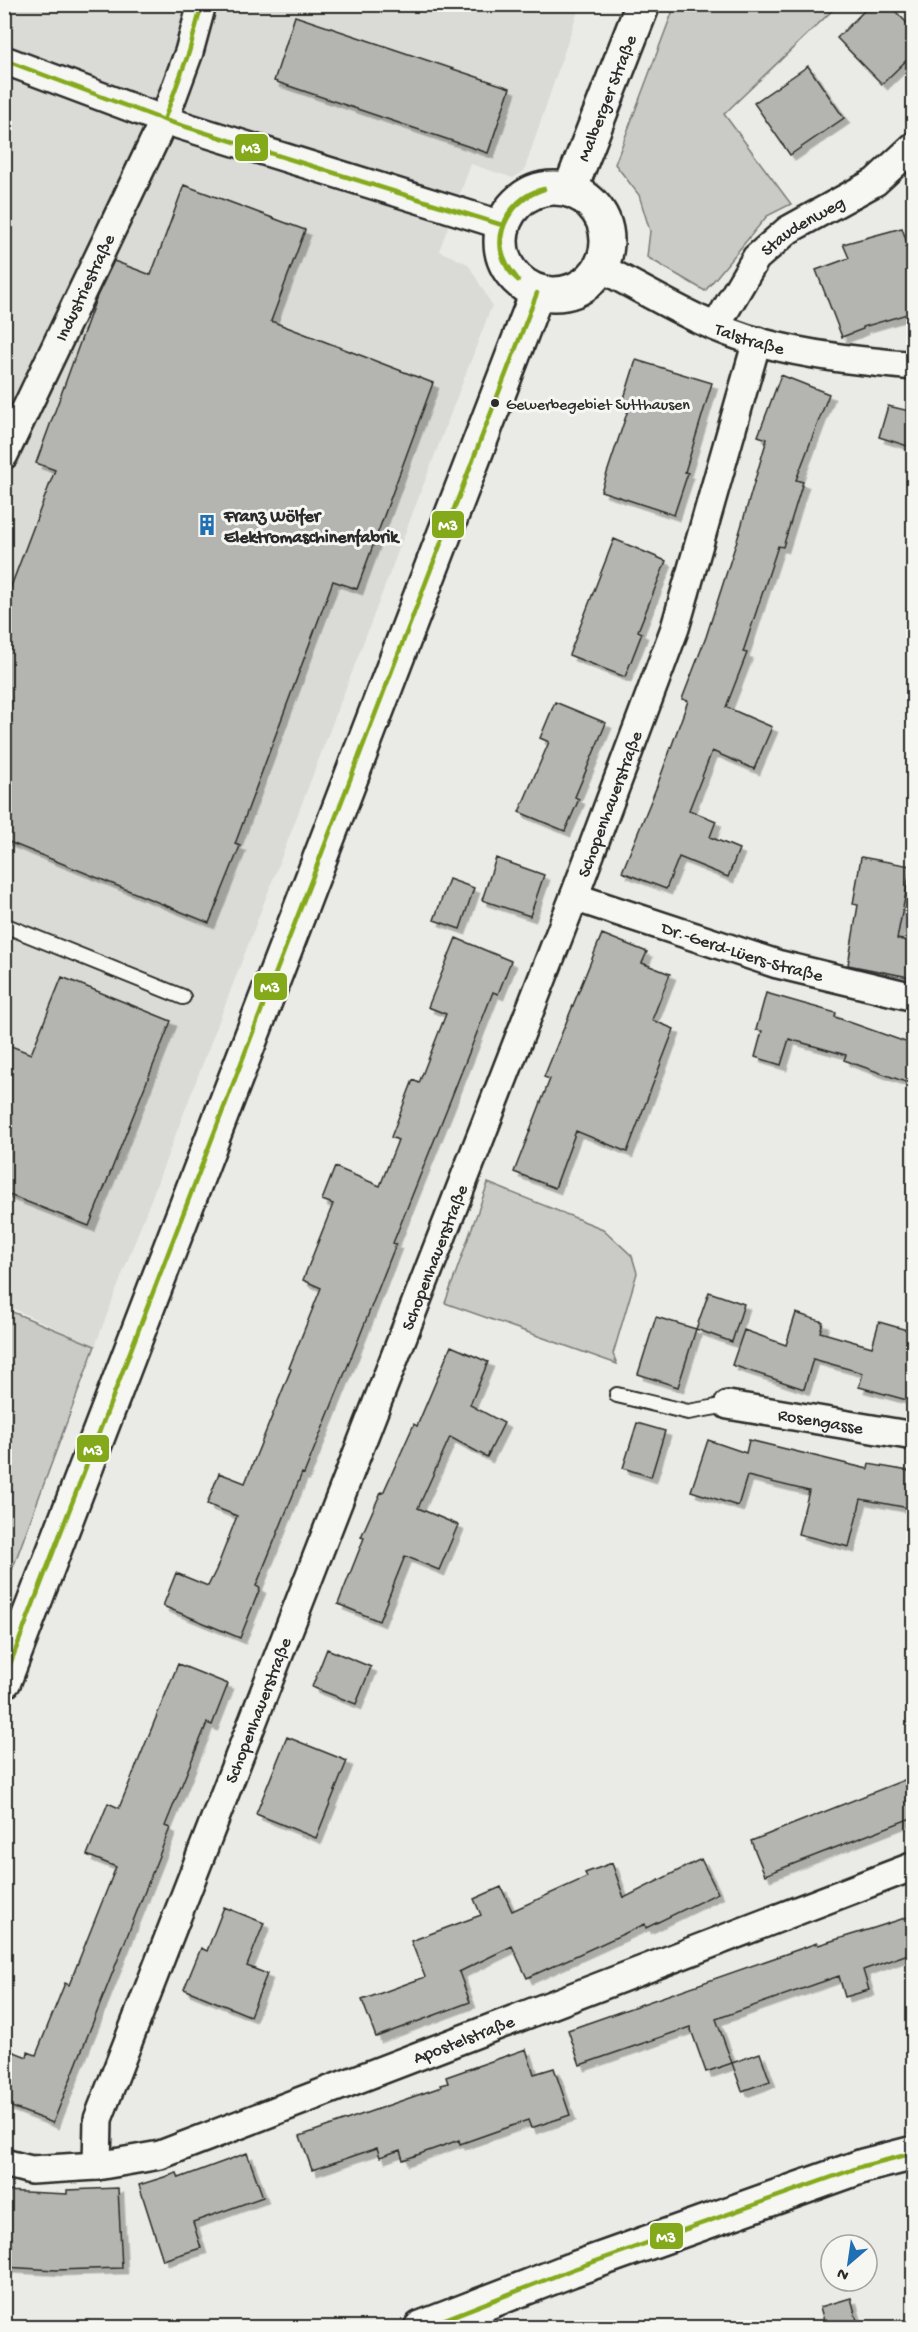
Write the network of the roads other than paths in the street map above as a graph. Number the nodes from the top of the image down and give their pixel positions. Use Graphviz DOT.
graph roads {
  1 [pos="202,4"];
  2 [pos="644,4"];
  3 [pos="4,60"];
  4 [pos="164,120"];
  5 [pos="914,146"];
  6 [pos="570,190"];
  7 [pos="502,225"];
  8 [pos="601,268"];
  9 [pos="537,293"];
  10 [pos="716,326"];
  11 [pos="758,342"];
  12 [pos="914,366"];
  13 [pos="11,429"];
  14 [pos="4,455"];
  15 [pos="574,897"];
  16 [pos="4,925"];
  17 [pos="183,997"];
  18 [pos="914,997"];
  19 [pos="617,1395"];
  20 [pos="728,1405"];
  21 [pos="914,1436"];
  22 [pos="7,1667"];
  23 [pos="914,1866"];
  24 [pos="914,2153"];
  25 [pos="4,2163"];
  26 [pos="97,2166"];
  27 [pos="421,2328"];
  1 -- 4 [label="street, Industriestraße"];
  2 -- 6 [label="street, Malberger Straße"];
  3 -- 4 [label="street"];
  4 -- 7 [label="street"];
  4 -- 13 [label="street, Industriestraße"];
  5 -- 10 [label="street, Staudenweg"];
  6 -- 7 [label="street"];
  6 -- 8 [label="street"];
  7 -- 9 [label="street"];
  8 -- 9 [label="street"];
  8 -- 10 [label="street, Talstraße"];
  9 -- 22 [label="street"];
  10 -- 11 [label="street, Talstraße"];
  11 -- 12 [label="street, Talstraße"];
  11 -- 15 [label="street, Schopenhauerstraße"];
  13 -- 14 [label="street, Industriestraße"];
  15 -- 18 [label="street, Dr.-Gerd-Lüers-Straße"];
  15 -- 26 [label="street, Schopenhauerstraße"];
  16 -- 17 [label="lane"];
  19 -- 20 [label="lane"];
  20 -- 21 [label="street, Rosengasse"];
  23 -- 26 [label="street, Apostelstraße"];
  24 -- 27 [label="street"];
  25 -- 26 [label="street, Apostelstraße"];
}
